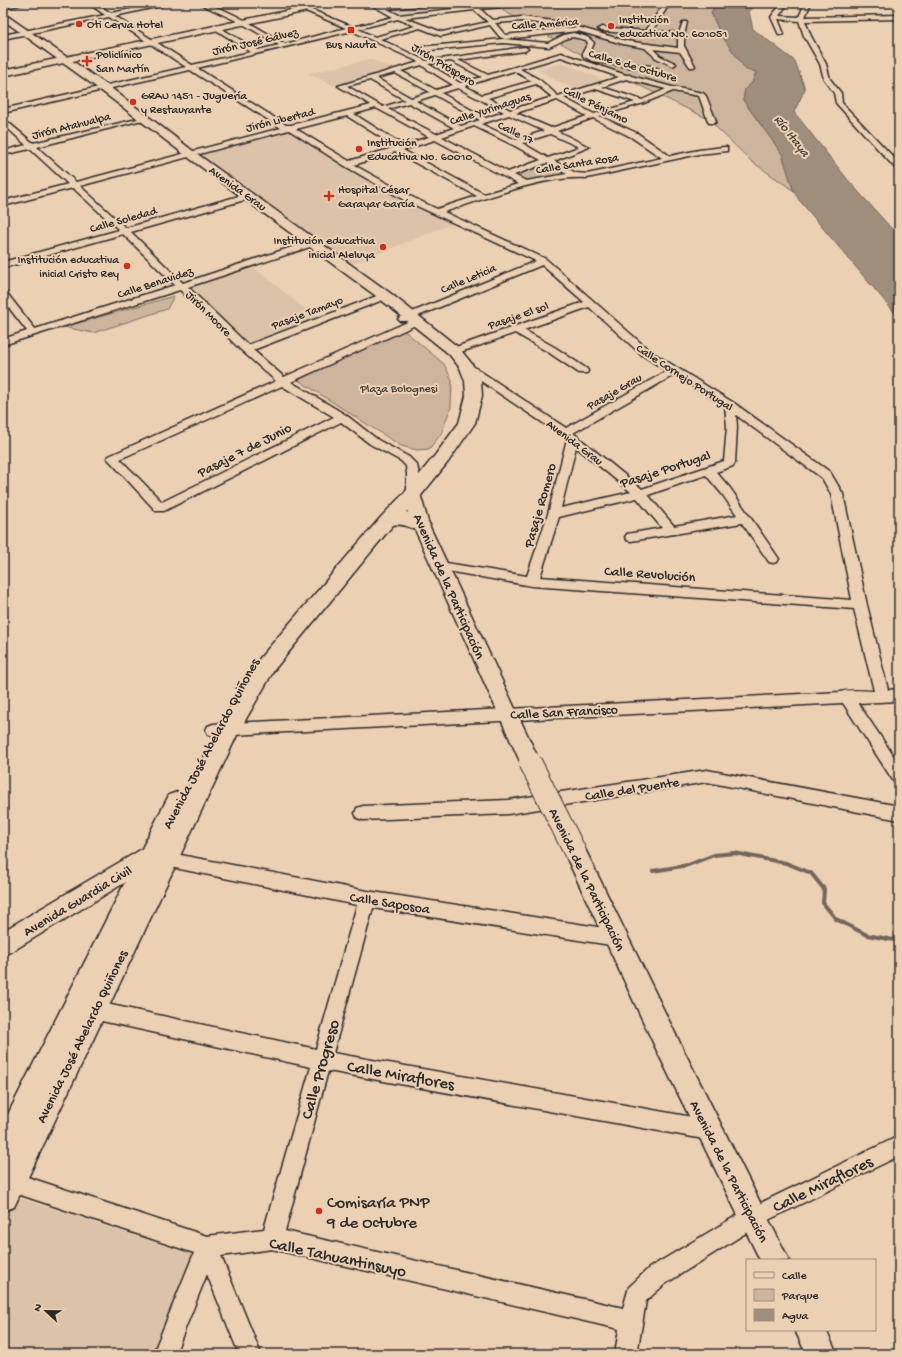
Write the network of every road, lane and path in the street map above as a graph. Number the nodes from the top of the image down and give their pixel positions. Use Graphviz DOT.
graph roads {
  1 [pos="23,3"];
  2 [pos="91,3"];
  3 [pos="96,3"];
  4 [pos="171,3"];
  5 [pos="201,3"];
  6 [pos="290,3"];
  7 [pos="371,3"];
  8 [pos="431,3"];
  9 [pos="667,3"];
  10 [pos="785,3"];
  11 [pos="513,4"];
  12 [pos="472,5"];
  13 [pos="807,5"];
  14 [pos="3,7"];
  15 [pos="381,8"];
  16 [pos="305,9"];
  17 [pos="429,12"];
  18 [pos="112,15"];
  19 [pos="3,16"];
  20 [pos="398,17"];
  21 [pos="774,17"];
  22 [pos="899,17"];
  23 [pos="442,18"];
  24 [pos="802,19"];
  25 [pos="504,20"];
  26 [pos="3,21"];
  27 [pos="243,22"];
  28 [pos="492,22"];
  29 [pos="455,23"];
  30 [pos="684,23"];
  31 [pos="420,26"];
  32 [pos="215,28"];
  33 [pos="468,28"];
  34 [pos="353,29"];
  35 [pos="648,32"];
  36 [pos="23,33"];
  37 [pos="525,34"];
  38 [pos="781,34"];
  39 [pos="680,35"];
  40 [pos="3,38"];
  41 [pos="374,39"];
  42 [pos="153,41"];
  43 [pos="543,45"];
  44 [pos="284,46"];
  45 [pos="530,48"];
  46 [pos="647,48"];
  47 [pos="420,49"];
  48 [pos="680,50"];
  49 [pos="507,51"];
  50 [pos="256,52"];
  51 [pos="481,55"];
  52 [pos="561,55"];
  53 [pos="513,56"];
  54 [pos="61,60"];
  55 [pos="453,60"];
  56 [pos="424,63"];
  57 [pos="495,63"];
  58 [pos="673,64"];
  59 [pos="692,66"];
  60 [pos="196,67"];
  61 [pos="508,69"];
  62 [pos="659,70"];
  63 [pos="396,71"];
  64 [pos="3,72"];
  65 [pos="638,73"];
  66 [pos="626,77"];
  67 [pos="372,78"];
  68 [pos="487,78"];
  69 [pos="538,82"];
  70 [pos="459,86"];
  71 [pos="598,87"];
  72 [pos="100,88"];
  73 [pos="672,89"];
  74 [pos="436,93"];
  75 [pos="556,97"];
  76 [pos="481,98"];
  77 [pos="410,101"];
  78 [pos="642,102"];
  79 [pos="380,107"];
  80 [pos="3,111"];
  81 [pos="509,112"];
  82 [pos="348,113"];
  83 [pos="593,116"];
  84 [pos="141,118"];
  85 [pos="3,120"];
  86 [pos="485,120"];
  87 [pos="712,121"];
  88 [pos="475,124"];
  89 [pos="289,127"];
  90 [pos="460,129"];
  91 [pos="550,131"];
  92 [pos="436,137"];
  93 [pos="516,143"];
  94 [pos="32,146"];
  95 [pos="585,147"];
  96 [pos="400,149"];
  97 [pos="724,149"];
  98 [pos="3,153"];
  99 [pos="186,154"];
  100 [pos="669,159"];
  101 [pos="547,160"];
  102 [pos="348,164"];
  103 [pos="899,167"];
  104 [pos="509,174"];
  105 [pos="574,175"];
  106 [pos="75,184"];
  107 [pos="526,184"];
  108 [pos="246,197"];
  109 [pos="484,197"];
  110 [pos="3,204"];
  111 [pos="435,212"];
  112 [pos="125,231"];
  113 [pos="310,244"];
  114 [pos="543,261"];
  115 [pos="3,265"];
  116 [pos="182,286"];
  117 [pos="3,294"];
  118 [pos="381,297"];
  119 [pos="591,303"];
  120 [pos="410,320"];
  121 [pos="515,329"];
  122 [pos="33,333"];
  123 [pos="3,342"];
  124 [pos="246,350"];
  125 [pos="454,351"];
  126 [pos="466,367"];
  127 [pos="583,371"];
  128 [pos="674,371"];
  129 [pos="282,381"];
  130 [pos="730,405"];
  131 [pos="342,416"];
  132 [pos="467,423"];
  133 [pos="570,436"];
  134 [pos="708,470"];
  135 [pos="413,484"];
  136 [pos="640,494"];
  137 [pos="160,508"];
  138 [pos="554,514"];
  139 [pos="745,518"];
  140 [pos="387,522"];
  141 [pos="421,525"];
  142 [pos="671,530"];
  143 [pos="631,537"];
  144 [pos="774,559"];
  145 [pos="440,566"];
  146 [pos="532,581"];
  147 [pos="860,605"];
  148 [pos="882,695"];
  149 [pos="899,695"];
  150 [pos="846,696"];
  151 [pos="508,714"];
  152 [pos="221,730"];
  153 [pos="899,777"];
  154 [pos="363,813"];
  155 [pos="899,813"];
  156 [pos="158,857"];
  157 [pos="367,899"];
  158 [pos="617,938"];
  159 [pos="3,944"];
  160 [pos="85,1008"];
  161 [pos="322,1060"];
  162 [pos="710,1130"];
  163 [pos="899,1146"];
  164 [pos="3,1155"];
  165 [pos="5,1185"];
  166 [pos="753,1217"];
  167 [pos="272,1239"];
  168 [pos="207,1247"];
  169 [pos="774,1259"];
  170 [pos="631,1321"];
  171 [pos="810,1331"];
  172 [pos="164,1354"];
  173 [pos="250,1354"];
  174 [pos="626,1354"];
  175 [pos="822,1354"];
  1 -- 14 [label="street"];
  2 -- 18 [label="street"];
  3 -- 18 [label="street"];
  4 -- 18 [label="street"];
  5 -- 27 [label="street"];
  6 -- 16 [label="street, Jirón Próspero"];
  7 -- 15 [label="street"];
  8 -- 15 [label="street"];
  9 -- 35 [label="street"];
  10 -- 21 [label="street"];
  11 -- 12 [label="street, Jirón José Gálvez"];
  12 -- 17 [label="street, Jirón José Gálvez"];
  12 -- 28 [label="street"];
  13 -- 24 [label="street"];
  15 -- 20 [label="street"];
  16 -- 27 [label="main road"];
  16 -- 34 [label="street, Jirón Próspero"];
  17 -- 20 [label="street, Jirón José Gálvez"];
  17 -- 23 [label="street"];
  18 -- 36 [label="street"];
  18 -- 42 [label="street, Calle Cornejo Portugal"];
  19 -- 36 [label="main road, Avenida Grau"];
  20 -- 31 [label="street"];
  20 -- 34 [label="street, Jirón José Gálvez"];
  21 -- 24 [label="street"];
  21 -- 38 [label="street"];
  22 -- 24 [label="street"];
  24 -- 103 [label="street"];
  25 -- 28 [label="street"];
  25 -- 35 [label="street"];
  25 -- 37 [label="street"];
  26 -- 36 [label="main road, Avenida Grau"];
  27 -- 32 [label="main road"];
  27 -- 44 [label="street"];
  28 -- 33 [label="street"];
  28 -- 37 [label="street, Calle América"];
  29 -- 33 [label="street"];
  30 -- 39 [label="street"];
  31 -- 33 [label="street"];
  31 -- 41 [label="street"];
  32 -- 42 [label="main road"];
  32 -- 50 [label="street"];
  34 -- 41 [label="street, Jirón Próspero"];
  34 -- 44 [label="street, Jirón José Gálvez"];
  35 -- 39 [label="street"];
  36 -- 40 [label="street"];
  36 -- 54 [label="main road, Avenida Grau"];
  37 -- 43 [label="street"];
  37 -- 46 [label="street, Calle América"];
  39 -- 48 [label="street"];
  41 -- 56 [label="street, Jirón Próspero"];
  42 -- 54 [label="main road"];
  42 -- 60 [label="street, Calle Cornejo Portugal"];
  43 -- 47 [label="street"];
  43 -- 62 [label="street"];
  44 -- 50 [label="street, Jirón José Gálvez"];
  45 -- 49 [label="street"];
  46 -- 48 [label="street, Calle América"];
  46 -- 58 [label="street"];
  48 -- 59 [label="street"];
  49 -- 51 [label="street"];
  49 -- 53 [label="street"];
  50 -- 60 [label="street, Jirón José Gálvez"];
  51 -- 55 [label="street"];
  51 -- 57 [label="street"];
  52 -- 61 [label="street, Jirón Libertad"];
  52 -- 66 [label="street, Calle 6 de Octubre"];
  54 -- 64 [label="main road"];
  54 -- 72 [label="main road, Avenida Grau"];
  55 -- 56 [label="street"];
  55 -- 68 [label="street"];
  56 -- 63 [label="street"];
  56 -- 70 [label="street, Jirón Próspero"];
  60 -- 72 [label="street, Jirón José Gálvez"];
  60 -- 89 [label="street, Calle Cornejo Portugal"];
  61 -- 68 [label="street, Jirón Libertad"];
  61 -- 69 [label="street, Calle Pénjamo"];
  63 -- 67 [label="street"];
  63 -- 74 [label="street"];
  65 -- 66 [label="street, Calle Yurimaguas"];
  66 -- 71 [label="street, Calle Yurimaguas"];
  66 -- 73 [label="street, Calle 6 de Octubre"];
  67 -- 77 [label="street"];
  67 -- 79 [label="street"];
  68 -- 70 [label="street, Jirón Libertad"];
  69 -- 75 [label="street, Calle Pénjamo"];
  69 -- 76 [label="street"];
  70 -- 74 [label="street, Jirón Libertad"];
  70 -- 76 [label="street, Jirón Próspero"];
  71 -- 75 [label="street, Calle Yurimaguas"];
  71 -- 78 [label="street"];
  72 -- 80 [label="street, Jirón José Gálvez"];
  72 -- 84 [label="main road, Avenida Grau"];
  73 -- 78 [label="street"];
  73 -- 87 [label="street, Calle 6 de Octubre"];
  74 -- 77 [label="street, Jirón Libertad"];
  74 -- 86 [label="street"];
  75 -- 81 [label="street, Calle Yurimaguas"];
  75 -- 83 [label="street, Calle Pénjamo"];
  76 -- 81 [label="street, Jirón Próspero"];
  77 -- 79 [label="street, Jirón Libertad"];
  77 -- 90 [label="street"];
  78 -- 83 [label="street"];
  79 -- 82 [label="street, Jirón Libertad"];
  79 -- 92 [label="street"];
  81 -- 86 [label="street, Calle Yurimaguas"];
  81 -- 91 [label="street, Jirón Próspero"];
  82 -- 89 [label="street, Jirón Libertad"];
  82 -- 96 [label="street"];
  83 -- 91 [label="street"];
  83 -- 100 [label="street, Calle Pénjamo"];
  84 -- 94 [label="street, Jirón Atahualpa"];
  84 -- 99 [label="main road, Avenida Grau"];
  85 -- 94 [label="street, Jirón Moore"];
  86 -- 88 [label="street, Calle Yurimaguas"];
  88 -- 90 [label="street, Calle Yurimaguas"];
  88 -- 93 [label="street, Calle 17"];
  89 -- 99 [label="street, Jirón Libertad"];
  89 -- 102 [label="street, Calle Cornejo Portugal"];
  90 -- 92 [label="street, Calle Yurimaguas"];
  91 -- 93 [label="street"];
  91 -- 95 [label="street, Jirón Próspero"];
  92 -- 96 [label="street, Calle Yurimaguas"];
  92 -- 104 [label="street"];
  93 -- 101 [label="street, Calle 17"];
  94 -- 98 [label="street, Jirón Atahualpa"];
  94 -- 106 [label="street, Jirón Moore"];
  95 -- 101 [label="street, Calle Santa Rosa"];
  96 -- 102 [label="street, Calle Yurimaguas"];
  96 -- 109 [label="street"];
  97 -- 100 [label="street, Calle Santa Rosa"];
  99 -- 106 [label="street, Jirón Libertad"];
  99 -- 108 [label="main road, Avenida Grau"];
  100 -- 105 [label="street, Calle Santa Rosa"];
  101 -- 104 [label="street, Calle Santa Rosa"];
  101 -- 105 [label="street, Calle 17"];
  102 -- 111 [label="street, Calle Cornejo Portugal"];
  104 -- 107 [label="street"];
  105 -- 107 [label="street, Calle Santa Rosa"];
  106 -- 110 [label="street, Jirón Libertad"];
  106 -- 112 [label="street, Jirón Moore"];
  107 -- 109 [label="street, Calle Santa Rosa"];
  108 -- 112 [label="street, Calle Soledad"];
  108 -- 113 [label="main road, Avenida Grau"];
  109 -- 111 [label="street, Calle Santa Rosa"];
  111 -- 114 [label="street, Calle Cornejo Portugal"];
  112 -- 115 [label="street, Calle Soledad"];
  112 -- 116 [label="street, Jirón Moore"];
  113 -- 116 [label="street, Calle Benavidez"];
  113 -- 118 [label="main road, Avenida Grau"];
  114 -- 119 [label="street, Calle Cornejo Portugal"];
  114 -- 120 [label="street, Calle Leticia"];
  116 -- 122 [label="street, Calle Benavidez"];
  116 -- 124 [label="street, Jirón Moore"];
  117 -- 122 [label="street"];
  118 -- 120 [label="main road, Avenida Grau"];
  118 -- 124 [label="street, Pasaje Tamayo"];
  119 -- 121 [label="street, Pasaje El sol"];
  119 -- 128 [label="street, Calle Cornejo Portugal"];
  120 -- 125 [label="main road, Avenida Grau"];
  120 -- 129 [label="street, Calle Leticia"];
  120 -- 135 [label="main road, Avenida José Abelardo Quiñones"];
  121 -- 125 [label="street, Pasaje El sol"];
  121 -- 127 [label="street"];
  122 -- 123 [label="street, Calle Benavidez"];
  124 -- 129 [label="street, Jirón Moore"];
  125 -- 126 [label="main road, Avenida Grau"];
  126 -- 132 [label="main road, Avenida Grau"];
  126 -- 133 [label="street, Avenida Grau"];
  128 -- 130 [label="street, Calle Cornejo Portugal"];
  128 -- 133 [label="street, Pasaje Grau"];
  129 -- 131 [label="street, Jirón Moore"];
  129 -- 137 [label="street, Calle Leticia"];
  130 -- 134 [label="street, Pasaje Portugal"];
  130 -- 147 [label="street, Calle Cornejo Portugal"];
  131 -- 135 [label="street, Jirón Moore"];
  131 -- 137 [label="street, Pasaje 7 de Junio"];
  132 -- 135 [label="main road, Avenida José Abelardo Quiñones"];
  133 -- 136 [label="street, Avenida Grau"];
  133 -- 138 [label="street, Pasaje Romero"];
  134 -- 136 [label="street, Pasaje Portugal"];
  134 -- 139 [label="street"];
  135 -- 140 [label="main road, Avenida José Abelardo Quiñones"];
  135 -- 141 [label="main road, Avenida de la Participación"];
  135 -- 152 [label="main road, Avenida José Abelardo Quiñones"];
  136 -- 138 [label="street, Pasaje Portugal"];
  136 -- 142 [label="street, Avenida Grau"];
  138 -- 146 [label="street, Pasaje Romero"];
  139 -- 142 [label="street"];
  139 -- 144 [label="street"];
  140 -- 141 [label="main road"];
  140 -- 152 [label="main road, Avenida José Abelardo Quiñones"];
  141 -- 145 [label="main road, Avenida de la Participación"];
  142 -- 143 [label="street"];
  145 -- 146 [label="street, Calle Revolución"];
  145 -- 151 [label="main road, Avenida de la Participación"];
  146 -- 147 [label="street, Calle Revolución"];
  147 -- 148 [label="street, Calle Cornejo Portugal"];
  148 -- 149 [label="street, Calle San Francisco"];
  148 -- 150 [label="street, Calle San Francisco"];
  150 -- 151 [label="street, Calle San Francisco"];
  150 -- 153 [label="street"];
  151 -- 152 [label="street, Calle San Francisco"];
  151 -- 158 [label="main road, Avenida de la Participación, bridge"];
  152 -- 156 [label="main road, Avenida José Abelardo Quiñones"];
  154 -- 155 [label="street, Calle del Puente"];
  156 -- 157 [label="street, Calle Saposoa"];
  156 -- 159 [label="main road, Avenida Guardia Civil"];
  156 -- 160 [label="main road, Avenida José Abelardo Quiñones"];
  157 -- 158 [label="street, Calle Saposoa"];
  157 -- 161 [label="street, Calle Progreso"];
  158 -- 162 [label="main road, Avenida de la Participación"];
  160 -- 161 [label="street, Calle Miraflores"];
  160 -- 164 [label="main road, Avenida José Abelardo Quiñones"];
  160 -- 165 [label="main road, Avenida José Abelardo Quiñones"];
  161 -- 162 [label="street, Calle Miraflores"];
  161 -- 167 [label="street, Calle Progreso"];
  162 -- 166 [label="main road, Avenida de la Participación"];
  163 -- 166 [label="street, Calle Miraflores"];
  165 -- 168 [label="street, Calle Tahuantinsuyo"];
  166 -- 169 [label="main road, Avenida de la Participación"];
  166 -- 170 [label="street, Calle Miraflores"];
  167 -- 168 [label="street, Calle Tahuantinsuyo"];
  167 -- 170 [label="street, Calle Tahuantinsuyo"];
  168 -- 172 [label="street"];
  168 -- 173 [label="street"];
  170 -- 174 [label="street, Calle Miraflores"];
  171 -- 175 [label="main road"];
}
